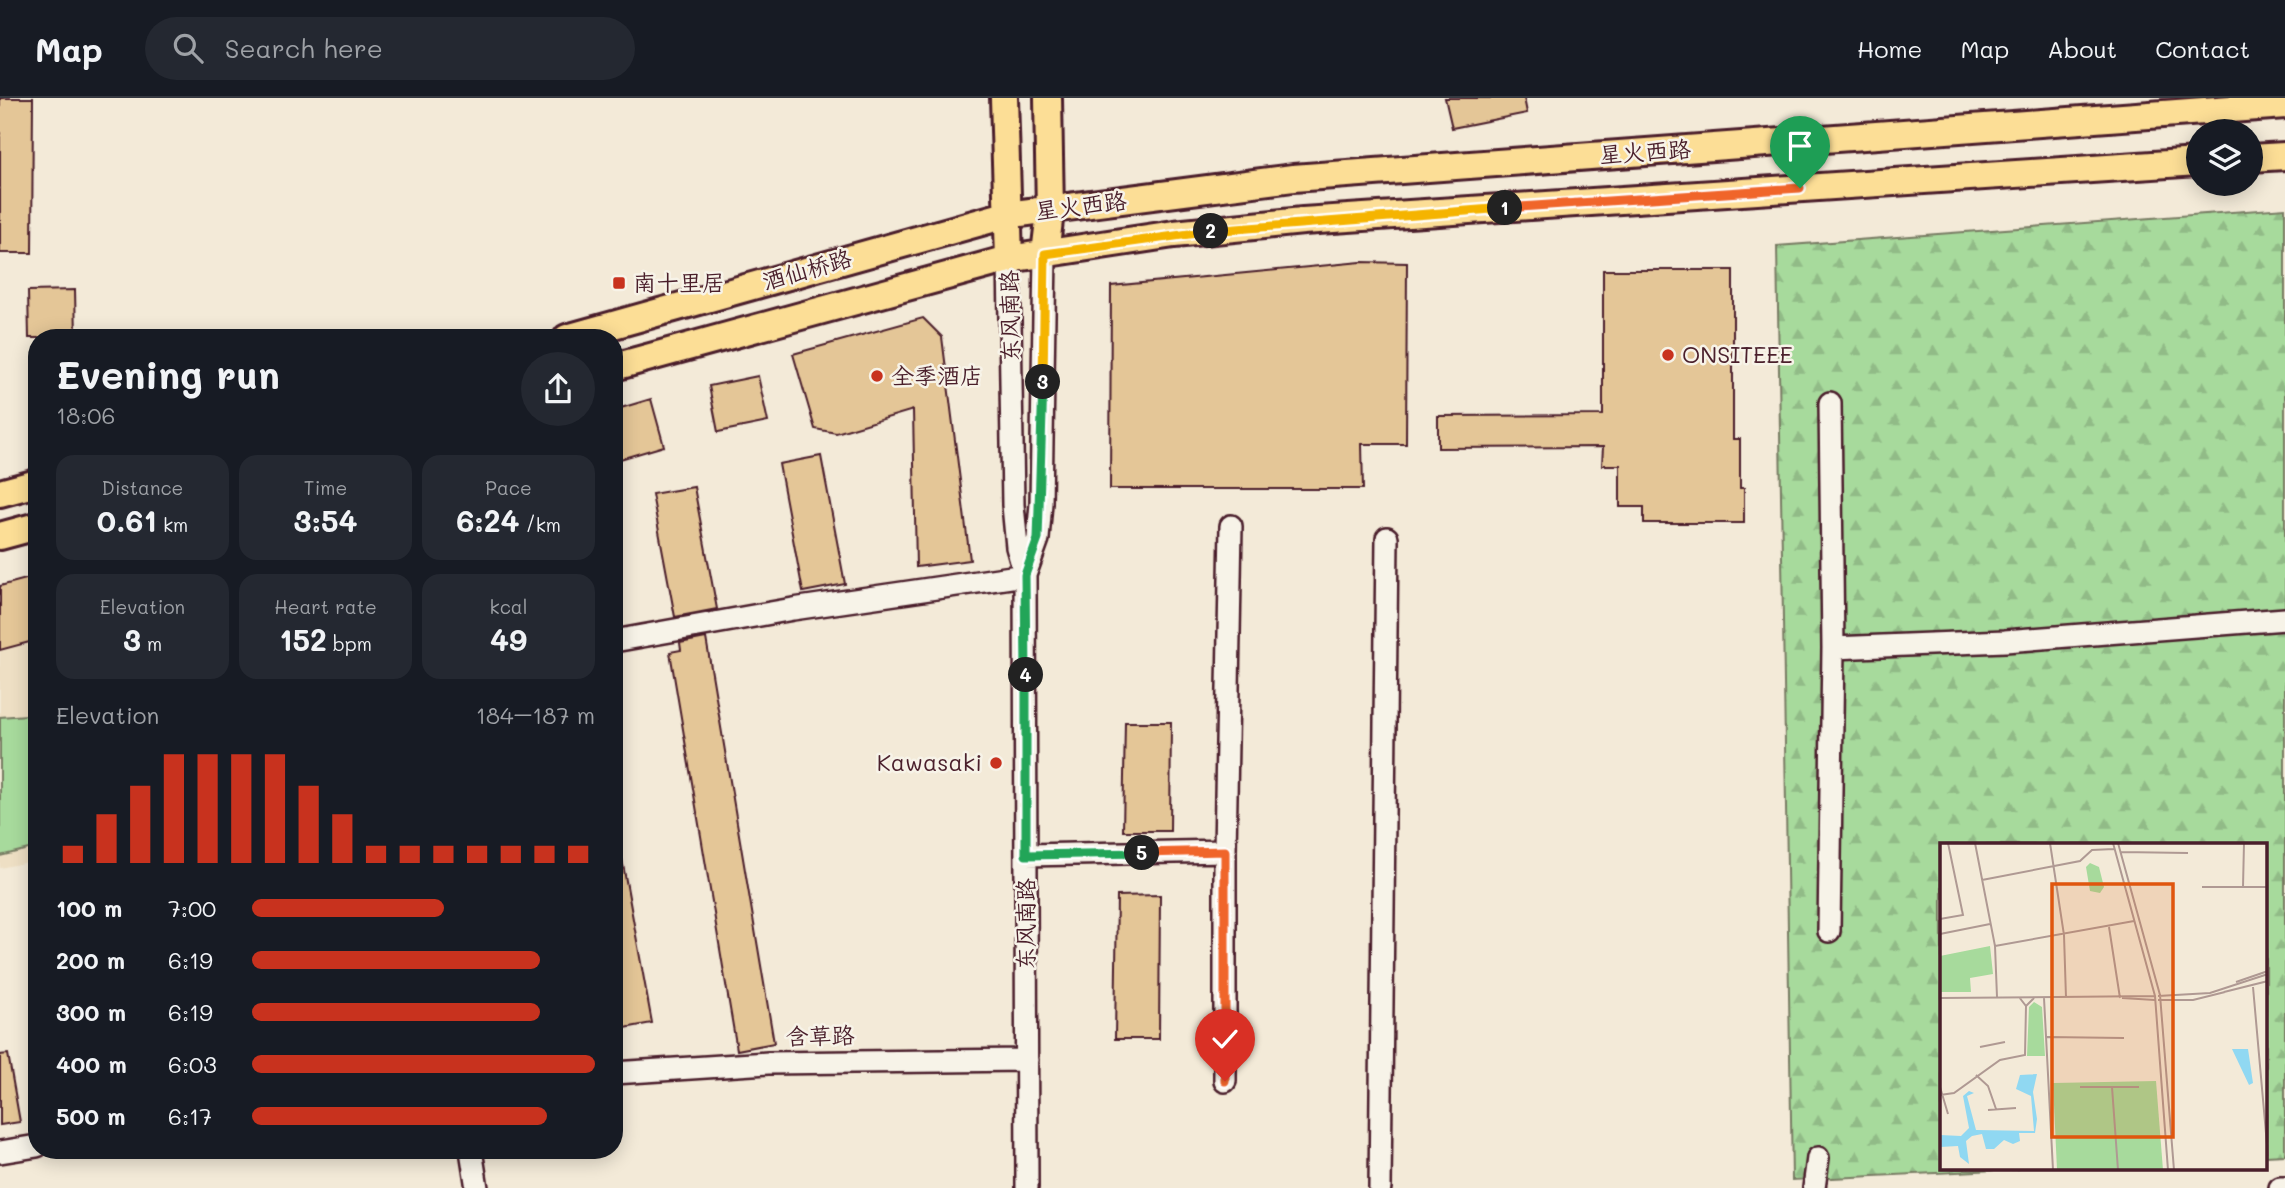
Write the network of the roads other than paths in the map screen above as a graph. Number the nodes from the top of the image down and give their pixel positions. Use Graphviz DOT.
graph roads {
  1 [pos="1004,98"];
  2 [pos="1048,98"];
  3 [pos="2285,105"];
  4 [pos="2285,156"];
  5 [pos="2263,157"];
  6 [pos="2186,163"];
  7 [pos="1050,212"];
  8 [pos="1006,215"];
  9 [pos="1045,254"];
  10 [pos="1009,259"];
  11 [pos="599,329"];
  12 [pos="623,365"];
  13 [pos="1830,403"];
  14 [pos="28,485"];
  15 [pos="0,493"];
  16 [pos="1231,526"];
  17 [pos="28,528"];
  18 [pos="0,536"];
  19 [pos="1387,538"];
  20 [pos="1025,575"];
  21 [pos="2285,619"];
  22 [pos="623,639"];
  23 [pos="1833,648"];
  24 [pos="1225,851"];
  25 [pos="1026,855"];
  26 [pos="1829,931"];
  27 [pos="1027,1060"];
  28 [pos="623,1072"];
  29 [pos="1225,1081"];
  30 [pos="28,1147"];
  31 [pos="0,1152"];
  32 [pos="1818,1158"];
  33 [pos="472,1159"];
  34 [pos="477,1188"];
  35 [pos="1027,1188"];
  36 [pos="1380,1188"];
  37 [pos="1814,1188"];
  1 -- 8 [label="main road, 东风南路"];
  2 -- 7 [label="main road, 东风南路"];
  3 -- 7 [label="main road, 星火西路"];
  4 -- 5 [label="main road"];
  6 -- 9 [label="main road, 星火西路"];
  7 -- 8 [label="main road, 星火西路"];
  7 -- 9 [label="main road, 东风南路"];
  8 -- 10 [label="main road, 东风南路"];
  8 -- 11 [label="main road, 酒仙桥路"];
  9 -- 10 [label="main road, 星火西路"];
  9 -- 20 [label="street, 东风南路"];
  10 -- 12 [label="main road, 酒仙桥路"];
  10 -- 20 [label="street, 东风南路"];
  13 -- 23 [label="street"];
  14 -- 15 [label="main road"];
  16 -- 24 [label="street"];
  17 -- 18 [label="main road"];
  19 -- 36 [label="street"];
  20 -- 22 [label="street"];
  20 -- 25 [label="street, 东风南路"];
  21 -- 23 [label="street"];
  23 -- 26 [label="street"];
  24 -- 25 [label="street"];
  24 -- 29 [label="street"];
  25 -- 27 [label="street, 东风南路"];
  27 -- 28 [label="street, 含草路"];
  27 -- 35 [label="street, 东风南路"];
  30 -- 31 [label="street"];
  32 -- 37 [label="street"];
  33 -- 34 [label="street"];
}
